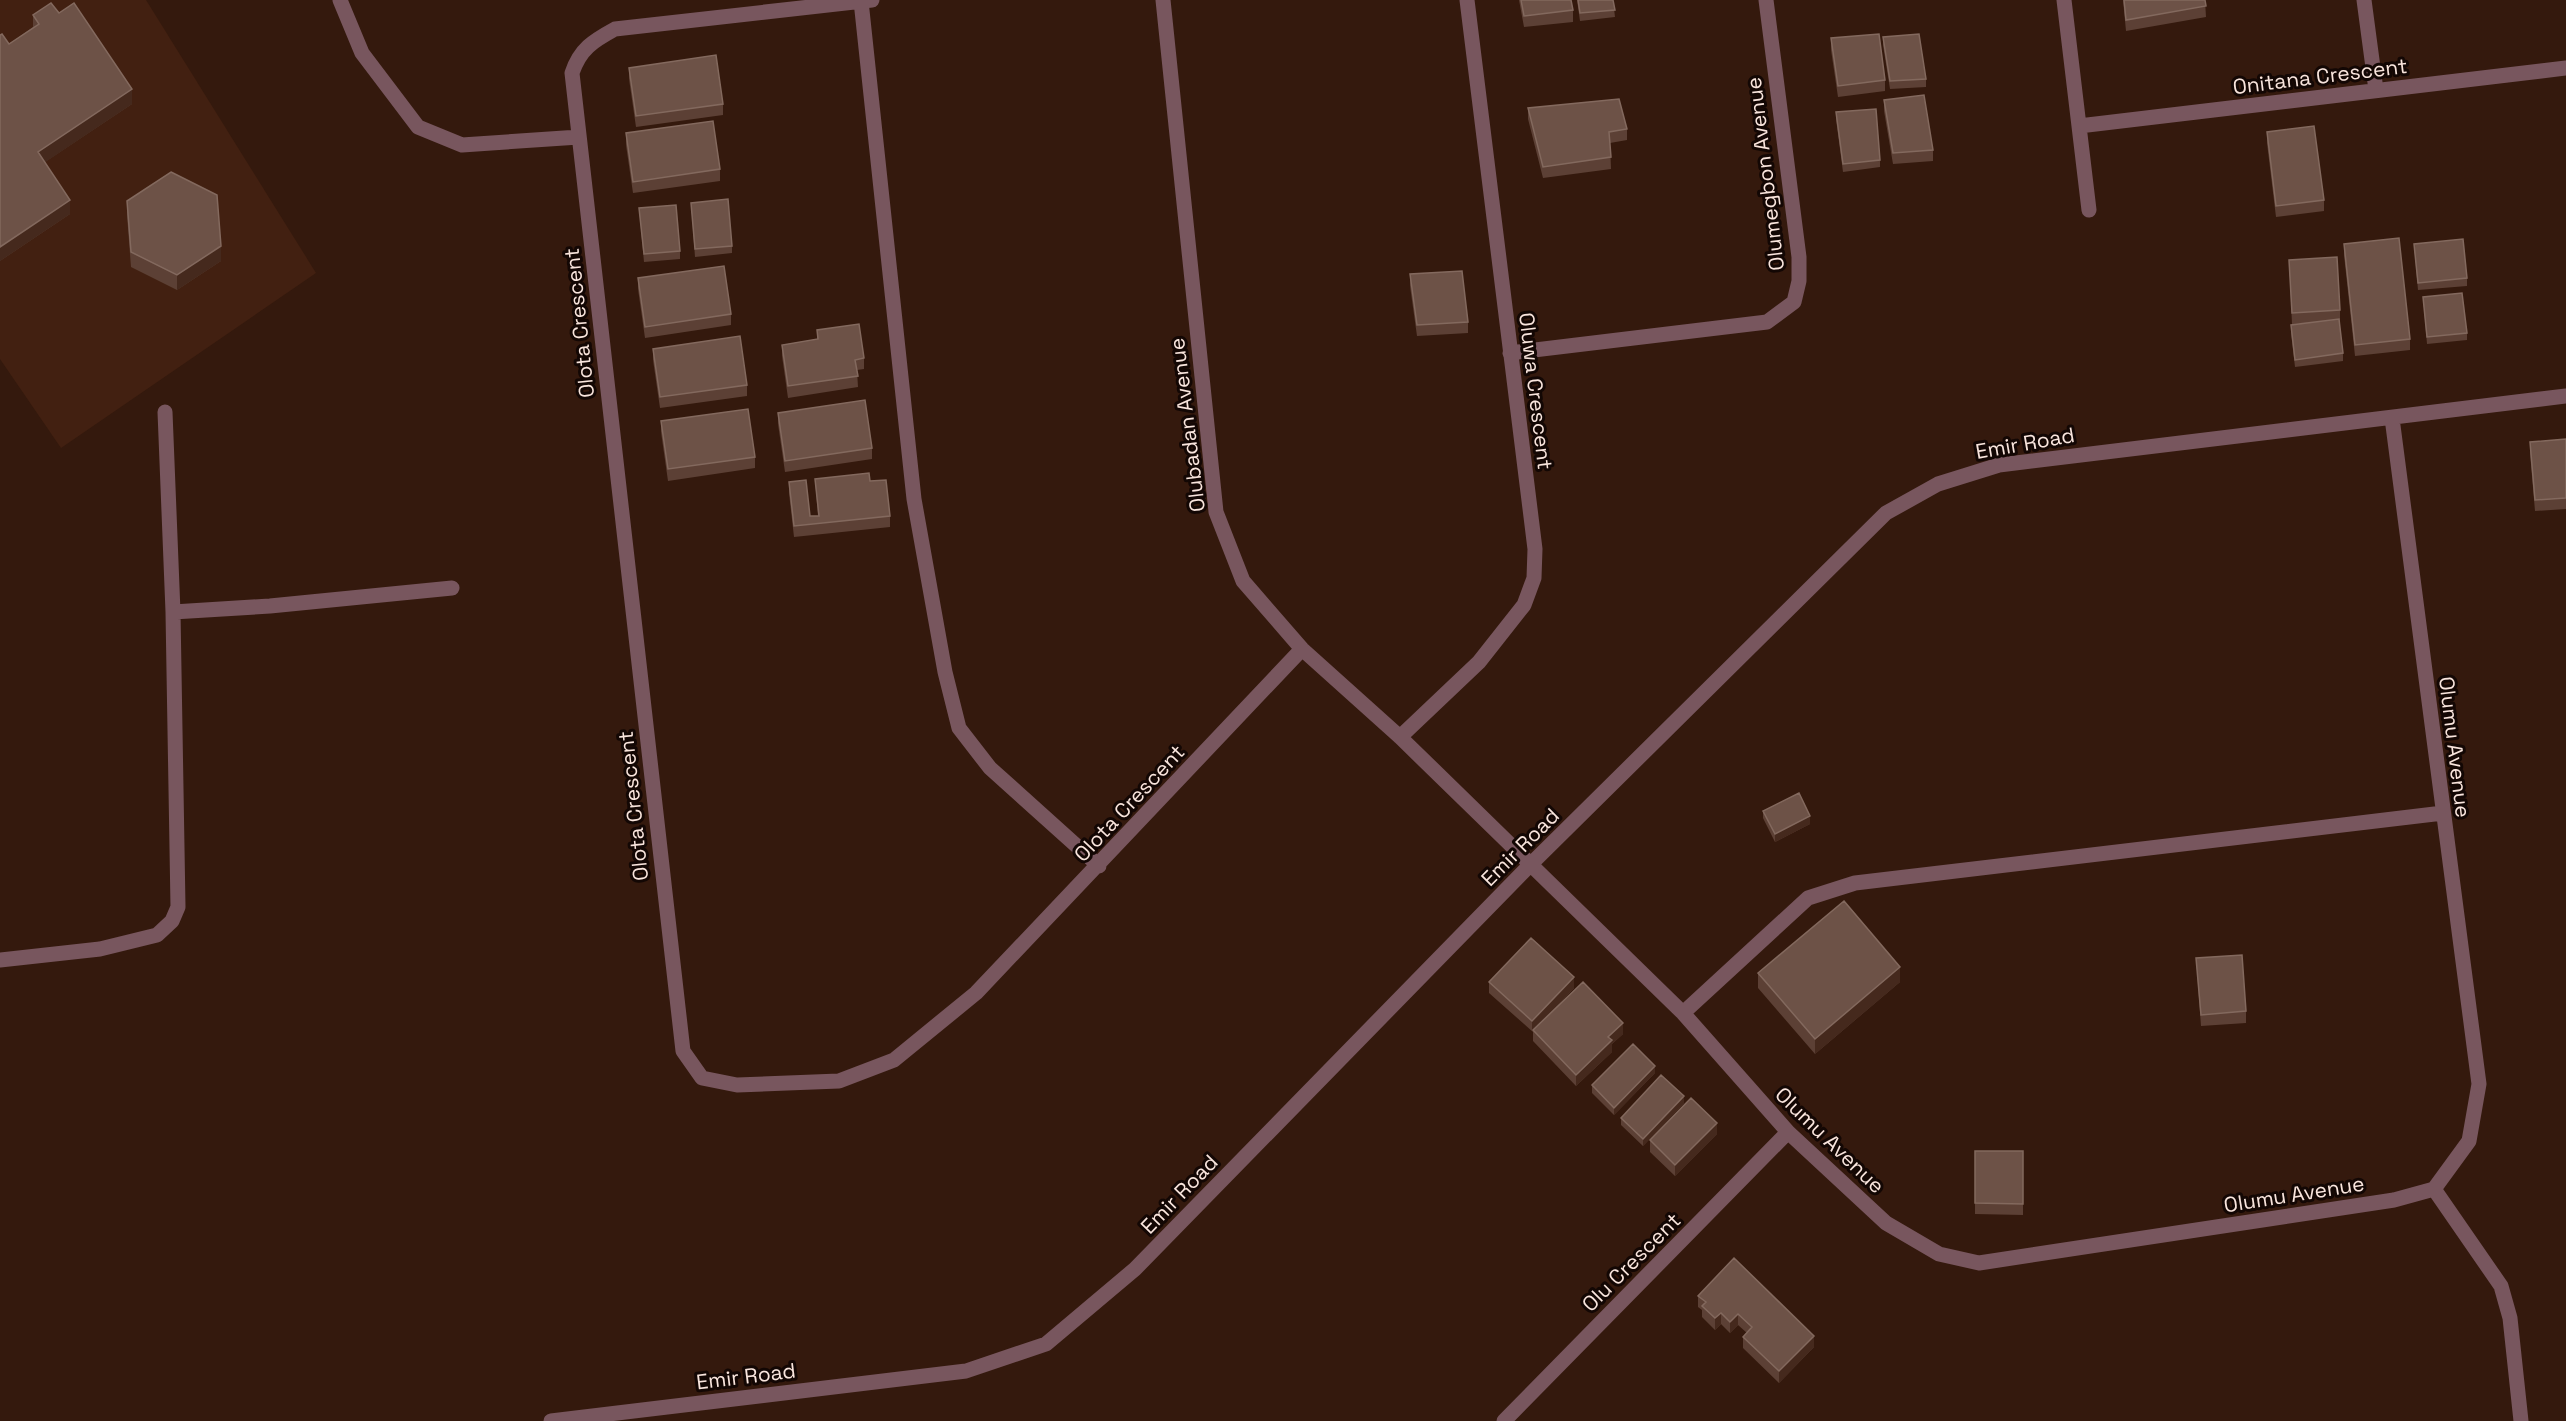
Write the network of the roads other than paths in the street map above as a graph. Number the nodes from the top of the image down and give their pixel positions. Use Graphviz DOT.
graph roads {
  1 [pos="340,0"];
  2 [pos="1163,0"];
  3 [pos="1467,0"];
  4 [pos="1766,0"];
  5 [pos="2064,0"];
  6 [pos="2364,0"];
  7 [pos="866,1"];
  8 [pos="2566,68"];
  9 [pos="2376,90"];
  10 [pos="2079,126"];
  11 [pos="579,137"];
  12 [pos="2089,210"];
  13 [pos="1510,353"];
  14 [pos="2566,396"];
  15 [pos="165,412"];
  16 [pos="2392,418"];
  17 [pos="452,588"];
  18 [pos="173,612"];
  19 [pos="1302,649"];
  20 [pos="1400,737"];
  21 [pos="2443,813"];
  22 [pos="1530,865"];
  23 [pos="1099,866"];
  24 [pos="0,960"];
  25 [pos="1683,1013"];
  26 [pos="1788,1132"];
  27 [pos="2434,1189"];
  28 [pos="551,1421"];
  29 [pos="1504,1421"];
  30 [pos="2521,1421"];
  1 -- 11 [label="street"];
  2 -- 19 [label="street, Olubadan Avenue"];
  3 -- 13 [label="street, Oluwa Crescent"];
  4 -- 13 [label="street, Olumegbon Avenue"];
  5 -- 10 [label="street"];
  6 -- 9 [label="street"];
  7 -- 11 [label="street, Olota Crescent"];
  7 -- 23 [label="street"];
  8 -- 9 [label="street, Onitana Crescent"];
  9 -- 10 [label="street, Onitana Crescent"];
  10 -- 12 [label="street"];
  11 -- 23 [label="street, Olota Crescent"];
  13 -- 20 [label="street, Oluwa Crescent"];
  14 -- 16 [label="street, Emir Road"];
  15 -- 18 [label="street"];
  16 -- 21 [label="street, Olumu Avenue"];
  16 -- 22 [label="street, Emir Road"];
  17 -- 18 [label="street"];
  18 -- 24 [label="street"];
  19 -- 20 [label="street, Olubadan Avenue"];
  19 -- 23 [label="street, Olota Crescent"];
  20 -- 22 [label="street, Olubadan Avenue"];
  21 -- 25 [label="street"];
  21 -- 27 [label="street, Olumu Avenue"];
  22 -- 25 [label="street, Olumu Avenue"];
  22 -- 28 [label="street, Emir Road"];
  25 -- 26 [label="street, Olumu Avenue"];
  26 -- 27 [label="street, Olumu Avenue"];
  26 -- 29 [label="street, Olu Crescent"];
  27 -- 30 [label="street"];
}
